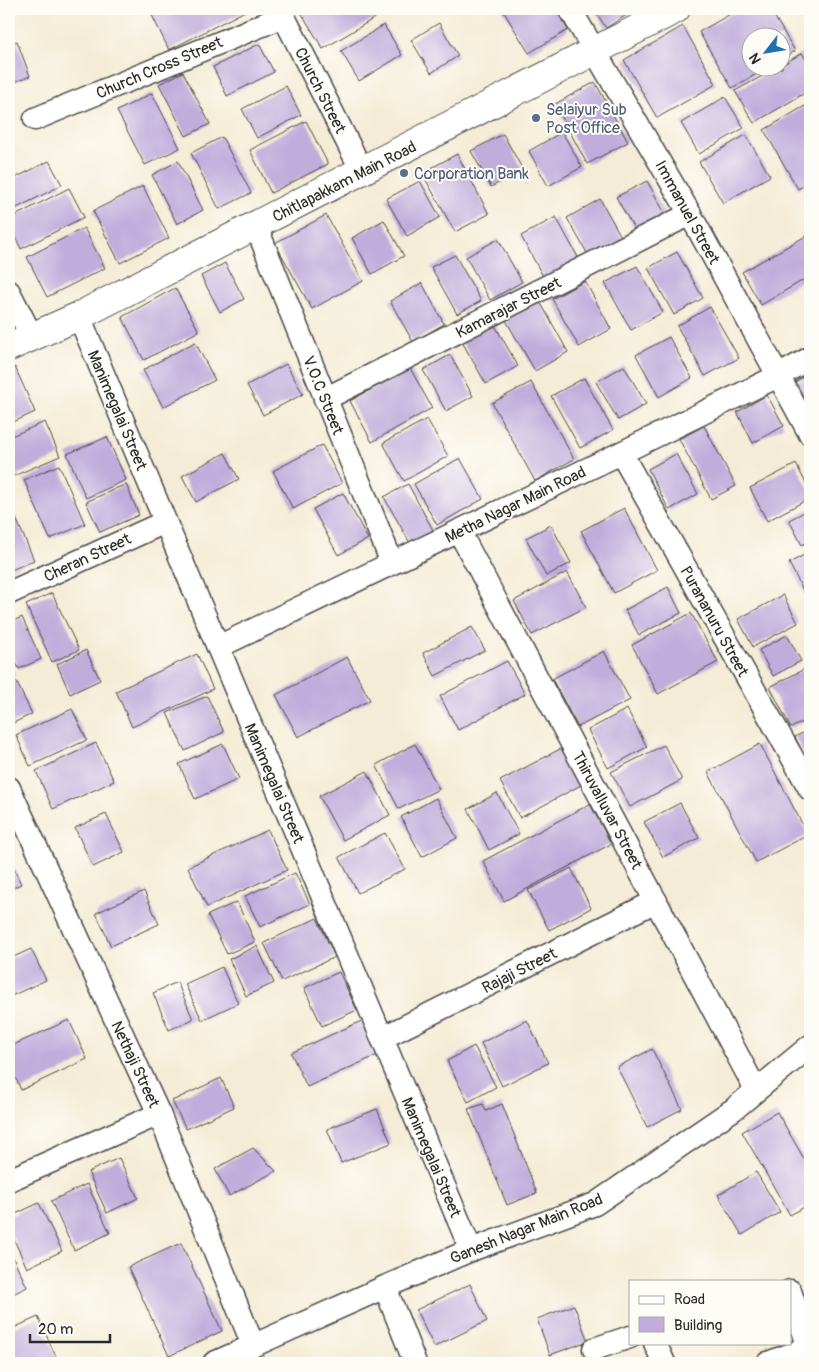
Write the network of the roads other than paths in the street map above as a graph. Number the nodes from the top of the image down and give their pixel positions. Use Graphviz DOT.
graph roads {
  1 [pos="570,9"];
  2 [pos="676,9"];
  3 [pos="282,12"];
  4 [pos="596,50"];
  5 [pos="35,119"];
  6 [pos="362,171"];
  7 [pos="690,214"];
  8 [pos="256,226"];
  9 [pos="9,292"];
  10 [pos="79,316"];
  11 [pos="20,342"];
  12 [pos="810,358"];
  13 [pos="778,376"];
  14 [pos="325,399"];
  15 [pos="810,434"];
  16 [pos="621,453"];
  17 [pos="165,522"];
  18 [pos="459,531"];
  19 [pos="392,563"];
  20 [pos="9,593"];
  21 [pos="218,647"];
  22 [pos="9,788"];
  23 [pos="810,789"];
  24 [pos="656,901"];
  25 [pos="382,1038"];
  26 [pos="810,1046"];
  27 [pos="756,1090"];
  28 [pos="160,1114"];
  29 [pos="9,1180"];
  30 [pos="471,1250"];
  31 [pos="385,1287"];
  32 [pos="792,1297"];
  33 [pos="629,1337"];
  34 [pos="655,1344"];
  35 [pos="253,1345"];
  36 [pos="594,1349"];
  37 [pos="810,1349"];
  38 [pos="214,1363"];
  39 [pos="415,1363"];
  40 [pos="664,1363"];
  41 [pos="768,1363"];
  1 -- 4 [label="street, Immanuel Street"];
  2 -- 4 [label="street, Chitlapakkam Main Road"];
  3 -- 5 [label="street, Church Cross Street"];
  3 -- 6 [label="street, Church Street"];
  4 -- 6 [label="street, Chitlapakkam Main Road"];
  4 -- 7 [label="street, Immanuel Street"];
  6 -- 8 [label="street, Chitlapakkam Main Road"];
  7 -- 13 [label="street, Immanuel Street"];
  7 -- 14 [label="street, Kamarajar Street"];
  8 -- 10 [label="street, Chitlapakkam Main Road"];
  8 -- 14 [label="street, V.O.C Street"];
  9 -- 11 [label="street"];
  10 -- 11 [label="street, Chitlapakkam Main Road"];
  10 -- 17 [label="street, Manimegalai Street"];
  12 -- 13 [label="street, Metha Nagar Main Road"];
  13 -- 15 [label="street, Immanuel Street"];
  13 -- 16 [label="street, Metha Nagar Main Road"];
  14 -- 19 [label="street, V.O.C Street"];
  16 -- 18 [label="street, Metha Nagar Main Road"];
  16 -- 23 [label="street, Purananuru Street"];
  17 -- 20 [label="street, Cheran Street"];
  17 -- 21 [label="street, Manimegalai Street"];
  18 -- 19 [label="street, Metha Nagar Main Road"];
  18 -- 24 [label="street, Thiruvalluvar Street"];
  19 -- 21 [label="street, Metha Nagar Main Road"];
  21 -- 25 [label="street, Manimegalai Street"];
  22 -- 28 [label="street, Nethaji Street"];
  24 -- 25 [label="street, Rajaji Street"];
  24 -- 27 [label="street, Thiruvalluvar Street"];
  25 -- 30 [label="street, Manimegalai Street"];
  26 -- 27 [label="street, Ganesh Nagar Main Road"];
  27 -- 30 [label="street, Ganesh Nagar Main Road"];
  28 -- 29 [label="street"];
  28 -- 35 [label="street, Nethaji Street"];
  30 -- 31 [label="street, Ganesh Nagar Main Road"];
  31 -- 35 [label="street, Ganesh Nagar Main Road"];
  31 -- 39 [label="street"];
  32 -- 37 [label="street"];
  33 -- 36 [label="street"];
  34 -- 40 [label="street"];
  35 -- 38 [label="street, Ganesh Nagar Main Road"];
  37 -- 41 [label="street"];
}
